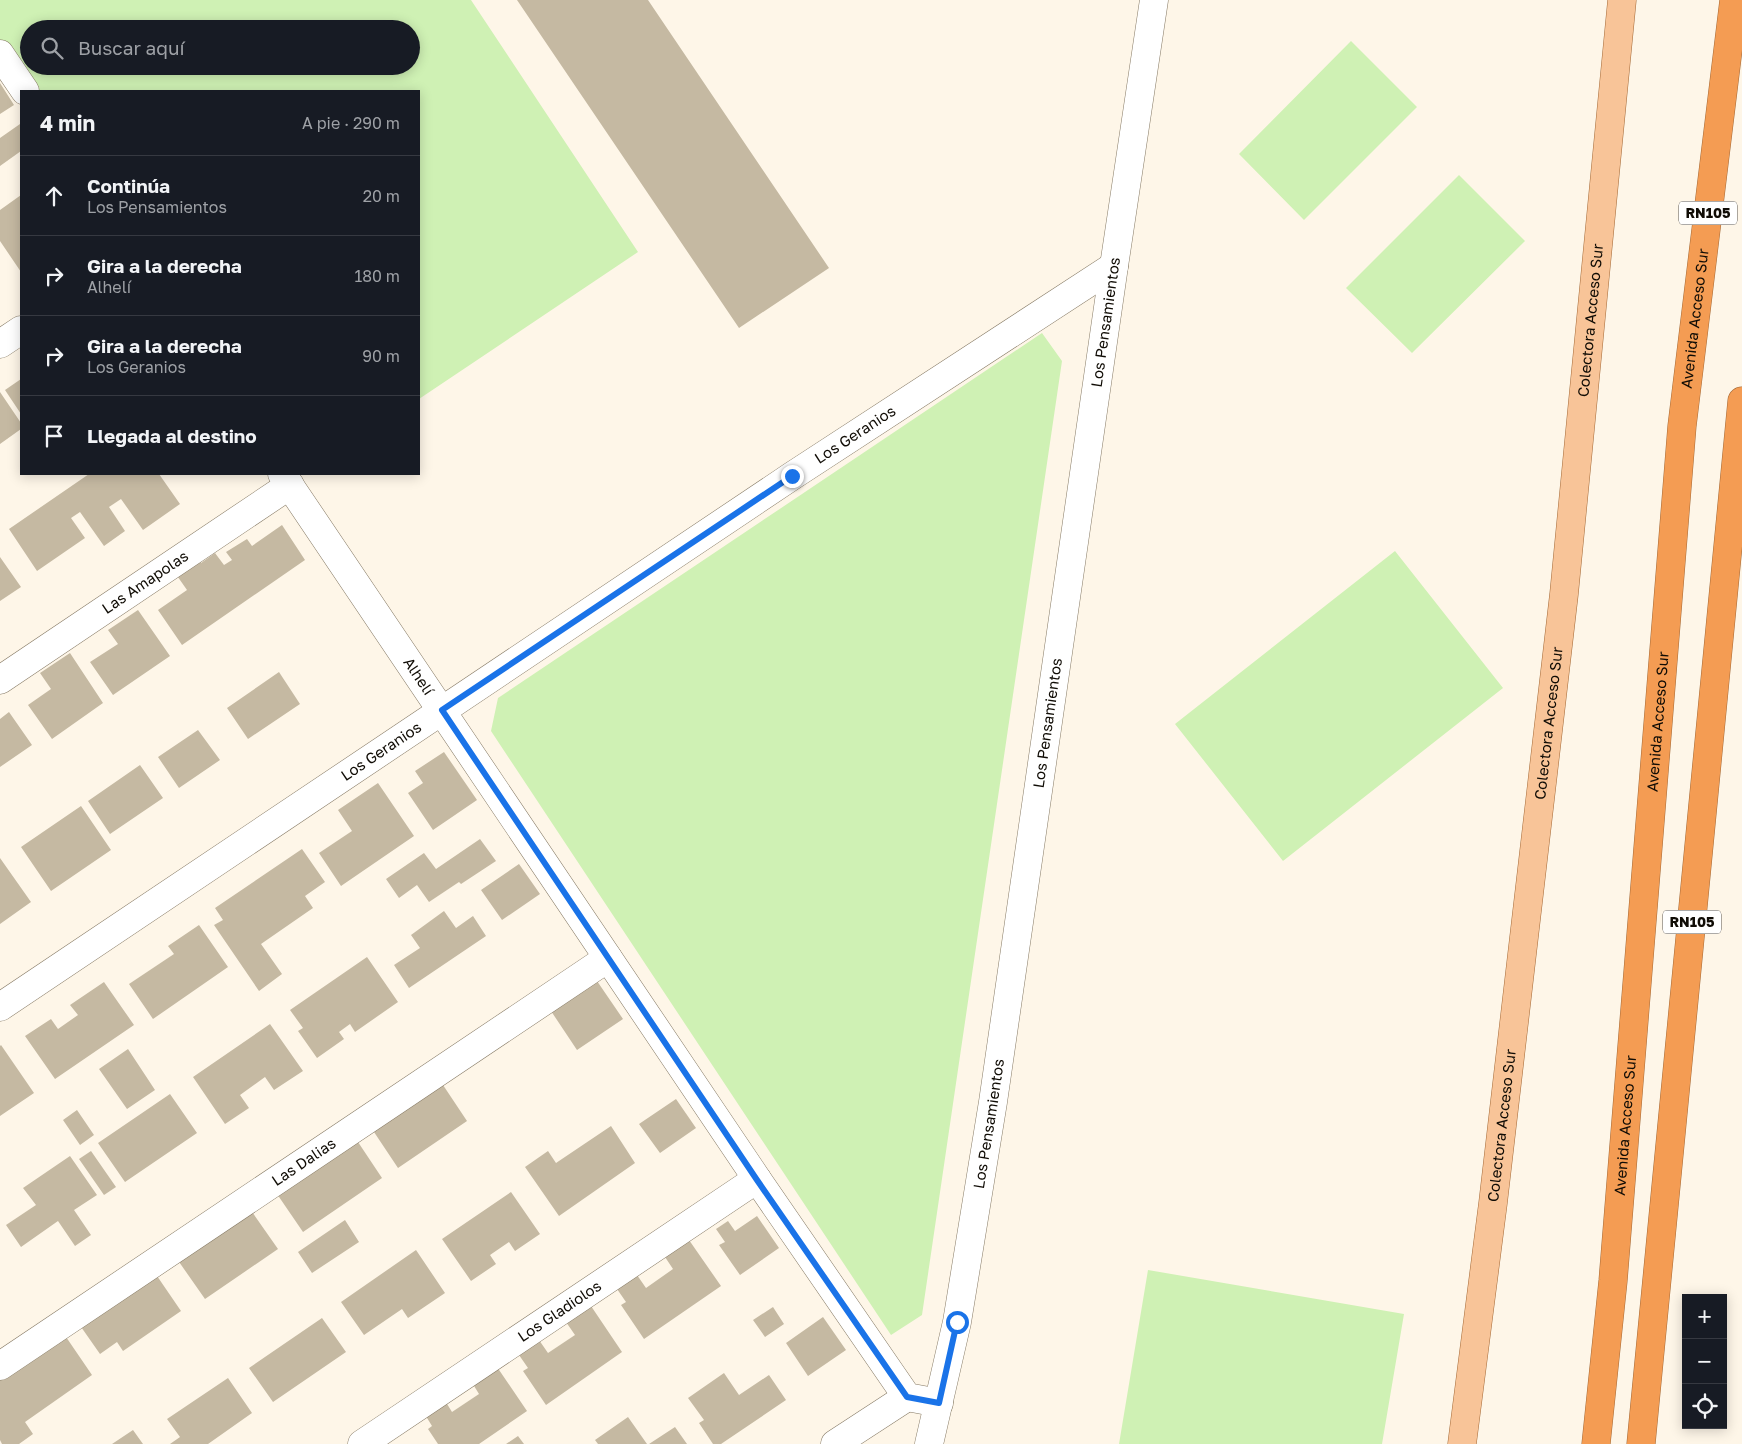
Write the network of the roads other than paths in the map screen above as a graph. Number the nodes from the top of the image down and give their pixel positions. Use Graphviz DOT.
graph roads {
  1 [pos="1154,0"];
  2 [pos="1622,0"];
  3 [pos="1734,0"];
  4 [pos="0,54"];
  5 [pos="24,90"];
  6 [pos="1114,266"];
  7 [pos="20,331"];
  8 [pos="0,344"];
  9 [pos="1742,401"];
  10 [pos="286,480"];
  11 [pos="0,680"];
  12 [pos="442,710"];
  13 [pos="608,958"];
  14 [pos="0,1007"];
  15 [pos="757,1180"];
  16 [pos="0,1366"];
  17 [pos="907,1397"];
  18 [pos="939,1403"];
  19 [pos="362,1444"];
  20 [pos="835,1444"];
  21 [pos="929,1444"];
  22 [pos="1462,1444"];
  23 [pos="1596,1444"];
  24 [pos="1641,1444"];
  1 -- 6 [label="street, Los Pensamientos"];
  2 -- 22 [label="main road, Colectora Acceso Sur"];
  3 -- 23 [label="highway, Avenida Acceso Sur / RN105"];
  4 -- 5 [label="street"];
  6 -- 12 [label="street, Los Geranios"];
  6 -- 18 [label="street, Los Pensamientos"];
  7 -- 8 [label="street"];
  9 -- 24 [label="highway, RN105"];
  10 -- 11 [label="street, Las Amapolas"];
  10 -- 12 [label="street, Alhelí"];
  12 -- 13 [label="street, Alhelí"];
  12 -- 14 [label="street, Los Geranios"];
  13 -- 15 [label="street, Alhelí"];
  13 -- 16 [label="street, Las Dalias"];
  15 -- 17 [label="street, Alhelí"];
  15 -- 19 [label="street, Los Gladiolos"];
  17 -- 18 [label="street"];
  17 -- 20 [label="street"];
  18 -- 21 [label="street, Los Pensamientos"];
}
